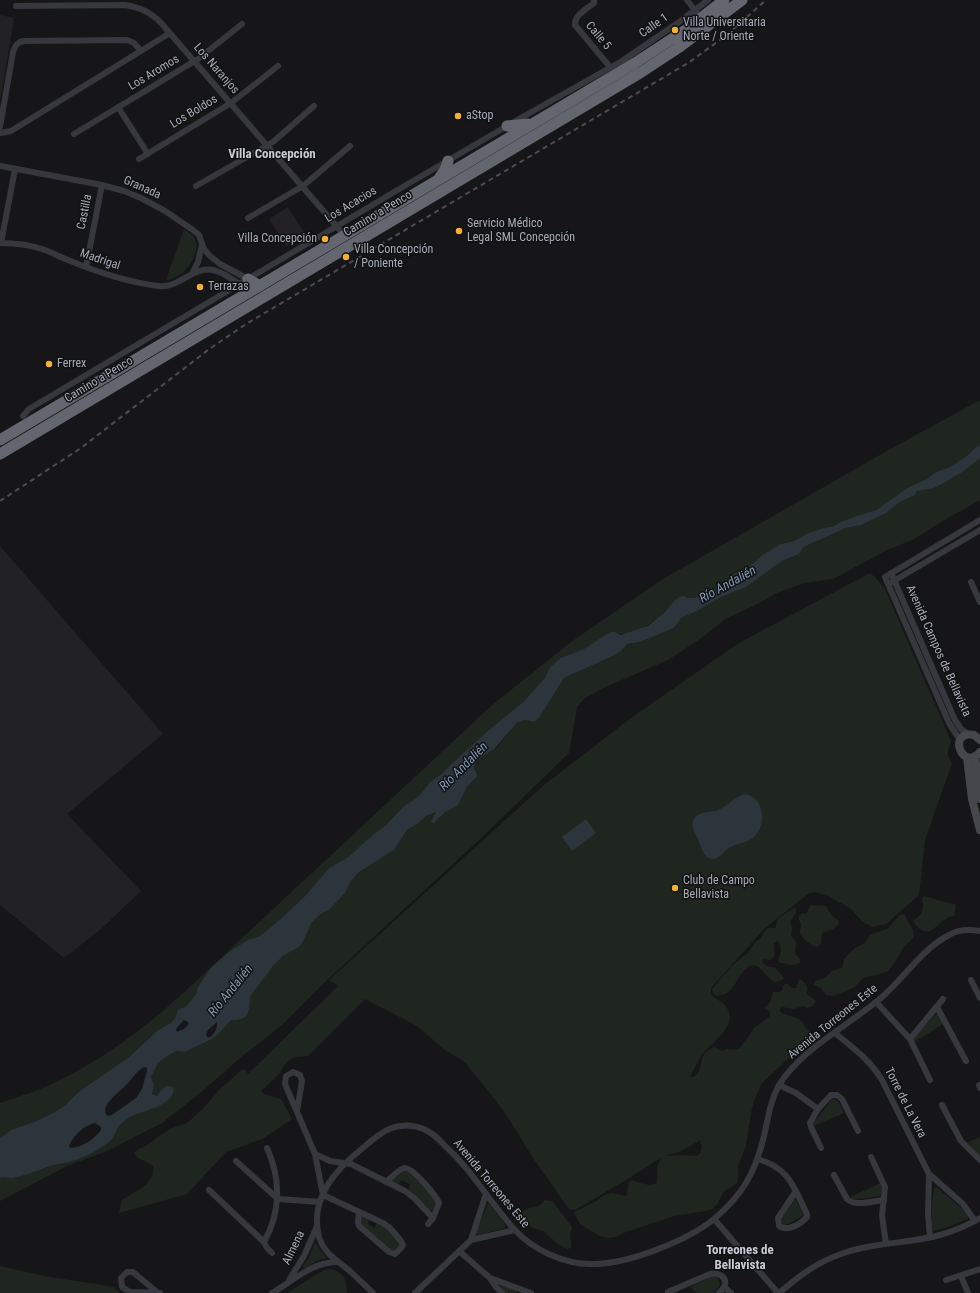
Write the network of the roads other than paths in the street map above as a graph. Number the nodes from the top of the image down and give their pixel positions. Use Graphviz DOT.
graph roads {
  1 [pos="596,0"];
  2 [pos="687,0"];
  3 [pos="708,0"];
  4 [pos="724,0"];
  5 [pos="742,0"];
  6 [pos="50,3"];
  7 [pos="94,3"];
  8 [pos="16,6"];
  9 [pos="701,18"];
  10 [pos="242,24"];
  11 [pos="170,34"];
  12 [pos="141,51"];
  13 [pos="194,61"];
  14 [pos="278,66"];
  15 [pos="610,67"];
  16 [pos="231,103"];
  17 [pos="314,106"];
  18 [pos="118,107"];
  19 [pos="533,124"];
  20 [pos="507,126"];
  21 [pos="0,127"];
  22 [pos="0,133"];
  23 [pos="74,134"];
  24 [pos="267,145"];
  25 [pos="350,146"];
  26 [pos="148,154"];
  27 [pos="139,159"];
  28 [pos="448,161"];
  29 [pos="0,166"];
  30 [pos="15,169"];
  31 [pos="437,180"];
  32 [pos="102,185"];
  33 [pos="196,186"];
  34 [pos="303,186"];
  35 [pos="248,218"];
  36 [pos="337,226"];
  37 [pos="348,240"];
  38 [pos="0,243"];
  39 [pos="202,244"];
  40 [pos="86,267"];
  41 [pos="192,274"];
  42 [pos="244,282"];
  43 [pos="260,286"];
  44 [pos="23,416"];
  45 [pos="21,428"];
  46 [pos="0,440"];
  47 [pos="0,454"];
  48 [pos="980,520"];
  49 [pos="980,530"];
  50 [pos="891,573"];
  51 [pos="895,581"];
  52 [pos="972,582"];
  53 [pos="889,585"];
  54 [pos="980,602"];
  55 [pos="968,734"];
  56 [pos="979,738"];
  57 [pos="960,740"];
  58 [pos="974,755"];
  59 [pos="980,799"];
  60 [pos="980,830"];
  61 [pos="980,931"];
  62 [pos="980,984"];
  63 [pos="980,998"];
  64 [pos="943,999"];
  65 [pos="876,1002"];
  66 [pos="937,1007"];
  67 [pos="835,1033"];
  68 [pos="910,1039"];
  69 [pos="966,1061"];
  70 [pos="930,1080"];
  71 [pos="779,1085"];
  72 [pos="942,1105"];
  73 [pos="818,1109"];
  74 [pos="297,1111"];
  75 [pos="858,1131"];
  76 [pos="267,1148"];
  77 [pos="821,1148"];
  78 [pos="316,1154"];
  79 [pos="871,1157"];
  80 [pos="758,1159"];
  81 [pos="980,1160"];
  82 [pos="236,1161"];
  83 [pos="345,1162"];
  84 [pos="929,1174"];
  85 [pos="834,1175"];
  86 [pos="386,1182"];
  87 [pos="209,1190"];
  88 [pos="796,1191"];
  89 [pos="486,1194"];
  90 [pos="323,1195"];
  91 [pos="278,1199"];
  92 [pos="884,1200"];
  93 [pos="320,1202"];
  94 [pos="359,1212"];
  95 [pos="433,1218"];
  96 [pos="714,1219"];
  97 [pos="978,1220"];
  98 [pos="318,1223"];
  99 [pos="428,1224"];
  100 [pos="514,1230"];
  101 [pos="930,1237"];
  102 [pos="471,1240"];
  103 [pos="264,1242"];
  104 [pos="886,1244"];
  105 [pos="459,1251"];
  106 [pos="272,1253"];
  107 [pos="337,1262"];
  108 [pos="980,1269"];
  109 [pos="961,1276"];
  110 [pos="490,1278"];
  111 [pos="946,1280"];
  112 [pos="288,1283"];
  113 [pos="724,1287"];
  114 [pos="668,1292"];
  115 [pos="159,1293"];
  116 [pos="272,1293"];
  117 [pos="373,1293"];
  118 [pos="415,1293"];
  119 [pos="502,1293"];
  120 [pos="531,1293"];
  121 [pos="719,1293"];
  122 [pos="731,1293"];
  123 [pos="778,1293"];
  124 [pos="968,1293"];
  1 -- 15 [label="street, Calle 5"];
  2 -- 9 [label="street"];
  3 -- 9 [label="street, Calle 1"];
  4 -- 9 [label="highway, Camino a Penco"];
  5 -- 9 [label="highway, Camino a Penco"];
  6 -- 7 [label="street, Los Naranjos"];
  6 -- 8 [label="street, Los Naranjos"];
  7 -- 11 [label="street, Los Naranjos"];
  9 -- 15 [label="street, Calle 1"];
  9 -- 19 [label="highway, Camino a Penco"];
  9 -- 37 [label="highway, Camino a Penco"];
  10 -- 13 [label="street, Los Aromos"];
  11 -- 12 [label="street"];
  11 -- 13 [label="street, Los Naranjos"];
  12 -- 21 [label="street"];
  12 -- 22 [label="street"];
  13 -- 16 [label="street, Los Naranjos"];
  13 -- 18 [label="street, Los Aromos"];
  14 -- 16 [label="street, Los Boldos"];
  15 -- 20 [label="street, Los Acacios"];
  16 -- 24 [label="street, Los Naranjos"];
  16 -- 26 [label="street, Los Boldos"];
  17 -- 24 [label="street"];
  18 -- 23 [label="street, Los Aromos"];
  18 -- 26 [label="street"];
  19 -- 20 [label="highway"];
  19 -- 31 [label="highway, Camino a Penco"];
  20 -- 28 [label="street, Los Acacios"];
  24 -- 33 [label="street"];
  24 -- 34 [label="street, Los Naranjos"];
  25 -- 34 [label="street"];
  26 -- 27 [label="street, Los Boldos"];
  28 -- 31 [label="highway"];
  28 -- 36 [label="street, Los Acacios"];
  29 -- 30 [label="street, Granada"];
  30 -- 32 [label="street, Granada"];
  30 -- 38 [label="street"];
  31 -- 37 [label="highway, Camino a Penco"];
  32 -- 39 [label="street, Granada"];
  32 -- 40 [label="street, Castilla"];
  34 -- 35 [label="street"];
  34 -- 36 [label="street, Los Naranjos"];
  36 -- 37 [label="street, Los Naranjos"];
  36 -- 42 [label="street, Los Acacios"];
  37 -- 43 [label="highway, Camino a Penco"];
  37 -- 47 [label="highway, Camino a Penco"];
  38 -- 40 [label="street, Madrigal"];
  39 -- 41 [label="street"];
  39 -- 42 [label="street, Granada"];
  40 -- 41 [label="street, Madrigal"];
  41 -- 42 [label="street, Madrigal"];
  42 -- 43 [label="highway"];
  42 -- 44 [label="street, Los Acacios"];
  43 -- 45 [label="highway, Camino a Penco"];
  44 -- 45 [label="highway"];
  45 -- 46 [label="highway, Camino a Penco"];
  48 -- 50 [label="street"];
  49 -- 51 [label="street"];
  50 -- 51 [label="street, Avenida Campos de Bellavista"];
  50 -- 53 [label="street, Avenida Campos de Bellavista"];
  51 -- 53 [label="street"];
  51 -- 55 [label="street, Avenida Campos de Bellavista"];
  52 -- 54 [label="street"];
  53 -- 57 [label="street, Avenida Campos de Bellavista"];
  55 -- 56 [label="street"];
  55 -- 57 [label="street"];
  57 -- 58 [label="street"];
  58 -- 59 [label="street"];
  58 -- 60 [label="street"];
  61 -- 65 [label="street, Avenida Torreones Este"];
  62 -- 63 [label="street"];
  64 -- 66 [label="street"];
  65 -- 67 [label="street, Avenida Torreones Este"];
  65 -- 68 [label="street"];
  66 -- 68 [label="street"];
  66 -- 69 [label="street"];
  67 -- 71 [label="street, Avenida Torreones Este"];
  67 -- 84 [label="street, Torre de La Vera"];
  68 -- 70 [label="street"];
  71 -- 73 [label="street"];
  71 -- 80 [label="street, Avenida Torreones Este"];
  72 -- 81 [label="street"];
  73 -- 75 [label="street"];
  73 -- 77 [label="street"];
  74 -- 74 [label="street"];
  74 -- 78 [label="street"];
  76 -- 91 [label="street"];
  78 -- 83 [label="street"];
  78 -- 90 [label="street"];
  79 -- 92 [label="street"];
  80 -- 88 [label="street"];
  80 -- 96 [label="street, Avenida Torreones Este"];
  82 -- 91 [label="street"];
  83 -- 86 [label="street"];
  83 -- 89 [label="street, Avenida Torreones Este"];
  83 -- 90 [label="street, Avenida Torreones Este"];
  84 -- 97 [label="street, Torre de La Vera"];
  84 -- 101 [label="street, Torre de La Vera"];
  85 -- 92 [label="street"];
  86 -- 95 [label="street"];
  86 -- 95 [label="street"];
  87 -- 103 [label="street"];
  88 -- 88 [label="street"];
  89 -- 100 [label="street, Avenida Torreones Este"];
  89 -- 102 [label="street"];
  90 -- 93 [label="street, Avenida Torreones Este"];
  90 -- 94 [label="street"];
  91 -- 93 [label="street"];
  91 -- 103 [label="street"];
  92 -- 104 [label="street"];
  93 -- 98 [label="street, Avenida Torreones Este"];
  94 -- 94 [label="street"];
  95 -- 99 [label="street"];
  96 -- 100 [label="street, Avenida Torreones Este"];
  96 -- 123 [label="street"];
  97 -- 101 [label="street"];
  98 -- 107 [label="street"];
  98 -- 112 [label="street, Almena"];
  100 -- 102 [label="street"];
  101 -- 104 [label="street"];
  102 -- 105 [label="street"];
  103 -- 106 [label="street"];
  104 -- 123 [label="street"];
  105 -- 110 [label="street"];
  105 -- 118 [label="street"];
  107 -- 112 [label="street, Almena"];
  107 -- 117 [label="street"];
  108 -- 109 [label="street"];
  109 -- 111 [label="street"];
  109 -- 124 [label="street"];
  110 -- 119 [label="street"];
  110 -- 120 [label="street"];
  112 -- 116 [label="street, Almena"];
  113 -- 114 [label="street"];
  113 -- 121 [label="street"];
  113 -- 122 [label="street"];
  115 -- 115 [label="street"];
}
